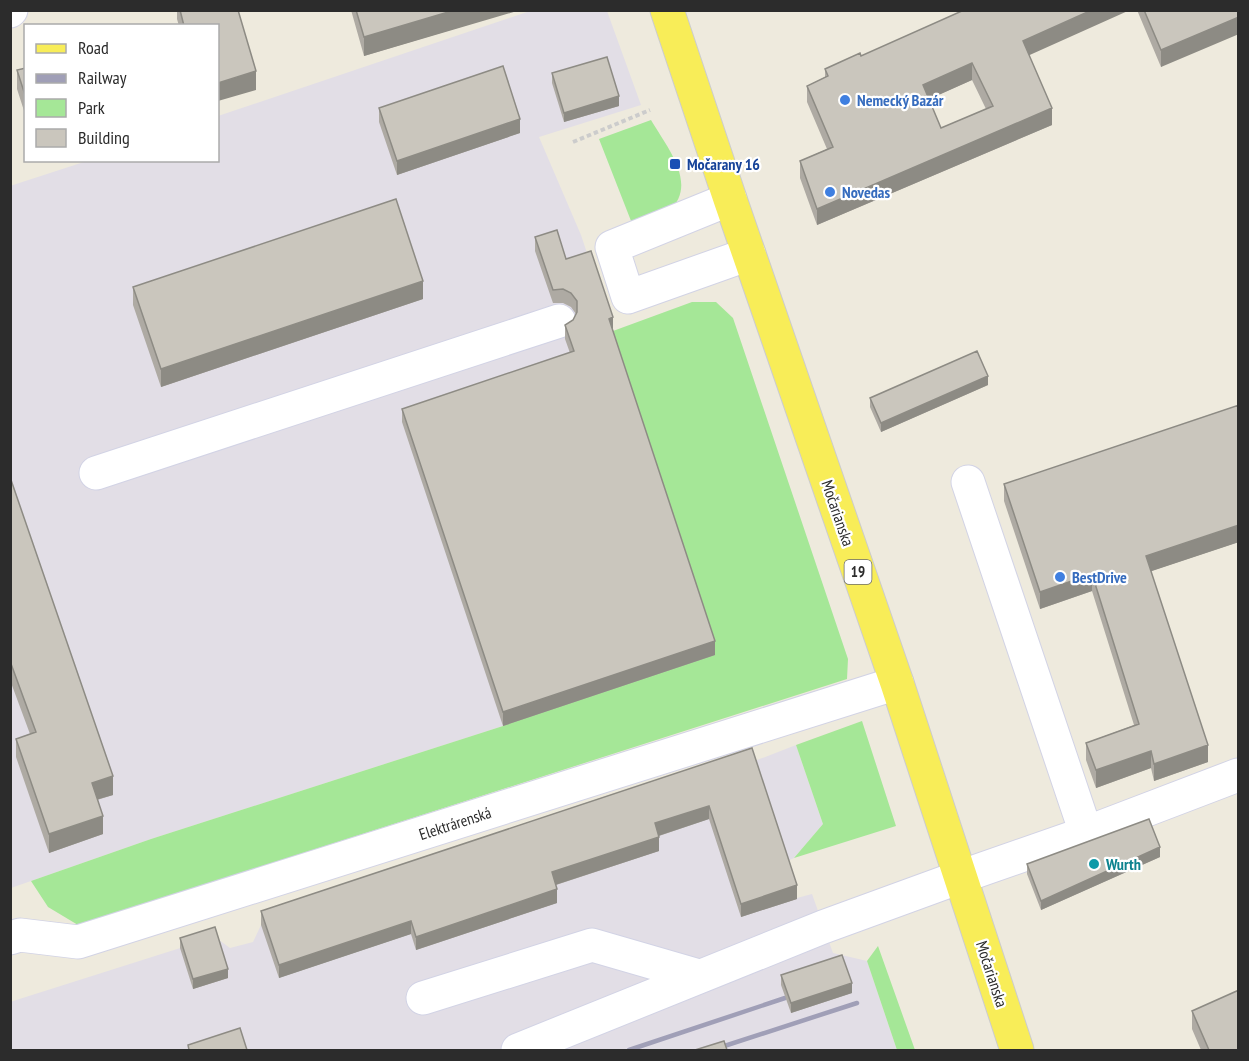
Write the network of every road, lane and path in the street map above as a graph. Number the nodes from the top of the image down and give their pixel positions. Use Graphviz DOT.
graph roads {
  1 [pos="667,10"];
  2 [pos="650,110"];
  3 [pos="573,142"];
  4 [pos="730,199"];
  5 [pos="748,254"];
  6 [pos="559,321"];
  7 [pos="96,473"];
  8 [pos="968,482"];
  9 [pos="897,683"];
  10 [pos="1239,775"];
  11 [pos="1086,833"];
  12 [pos="960,877"];
  13 [pos="10,938"];
  14 [pos="699,976"];
  15 [pos="423,998"];
  16 [pos="518,1050"];
  17 [pos="1017,1050"];
  1 -- 4 [label="main road, Močarianska / 19"];
  2 -- 3 [label="path"];
  4 -- 5 [label="main road, Močarianska / 19"];
  4 -- 5 [label="lane"];
  5 -- 9 [label="main road, Močarianska / 19"];
  6 -- 7 [label="lane"];
  8 -- 11 [label="lane"];
  9 -- 12 [label="main road, Močarianska / 19"];
  9 -- 13 [label="lane, Elektrárenská"];
  10 -- 11 [label="lane"];
  11 -- 12 [label="lane"];
  12 -- 14 [label="lane"];
  12 -- 17 [label="main road, Močarianska / 19"];
  14 -- 15 [label="lane"];
  14 -- 16 [label="lane"];
}
